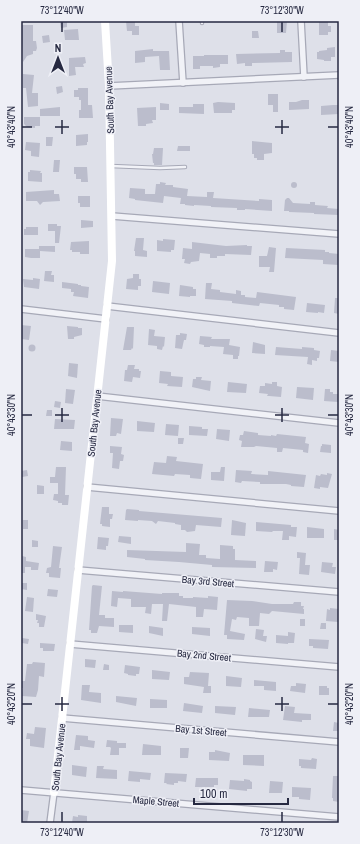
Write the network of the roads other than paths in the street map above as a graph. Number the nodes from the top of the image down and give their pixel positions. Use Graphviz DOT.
graph roads {
  1 [pos="105,21"];
  2 [pos="179,21"];
  3 [pos="301,21"];
  4 [pos="339,75"];
  5 [pos="304,76"];
  6 [pos="183,83"];
  7 [pos="109,86"];
  8 [pos="111,166"];
  9 [pos="184,167"];
  10 [pos="112,216"];
  11 [pos="339,234"];
  12 [pos="107,306"];
  13 [pos="21,309"];
  14 [pos="106,319"];
  15 [pos="339,333"];
  16 [pos="97,396"];
  17 [pos="339,423"];
  18 [pos="87,487"];
  19 [pos="339,511"];
  20 [pos="78,570"];
  21 [pos="339,592"];
  22 [pos="70,644"];
  23 [pos="339,667"];
  24 [pos="62,718"];
  25 [pos="339,742"];
  26 [pos="21,790"];
  27 [pos="54,792"];
  28 [pos="339,817"];
  29 [pos="50,823"];
  1 -- 7 [label="street, South Bay Avenue"];
  2 -- 6 [label="street"];
  3 -- 5 [label="street"];
  4 -- 5 [label="street"];
  5 -- 6 [label="street"];
  6 -- 7 [label="street"];
  7 -- 8 [label="street, South Bay Avenue"];
  8 -- 9 [label="lane"];
  8 -- 10 [label="street, South Bay Avenue"];
  10 -- 11 [label="street"];
  10 -- 12 [label="street, South Bay Avenue"];
  12 -- 14 [label="street, South Bay Avenue"];
  12 -- 15 [label="street"];
  13 -- 14 [label="street"];
  14 -- 16 [label="street, South Bay Avenue"];
  16 -- 17 [label="street"];
  16 -- 18 [label="street, South Bay Avenue"];
  18 -- 19 [label="street"];
  18 -- 20 [label="street, South Bay Avenue"];
  20 -- 21 [label="street, Bay 3rd Street"];
  20 -- 22 [label="street, South Bay Avenue"];
  22 -- 23 [label="street, Bay 2nd Street"];
  22 -- 24 [label="street, South Bay Avenue"];
  24 -- 25 [label="street, Bay 1st Street"];
  24 -- 27 [label="street, South Bay Avenue"];
  26 -- 27 [label="street, Maple Street"];
  27 -- 28 [label="street, Maple Street"];
  27 -- 29 [label="street, South Bay Avenue"];
}
